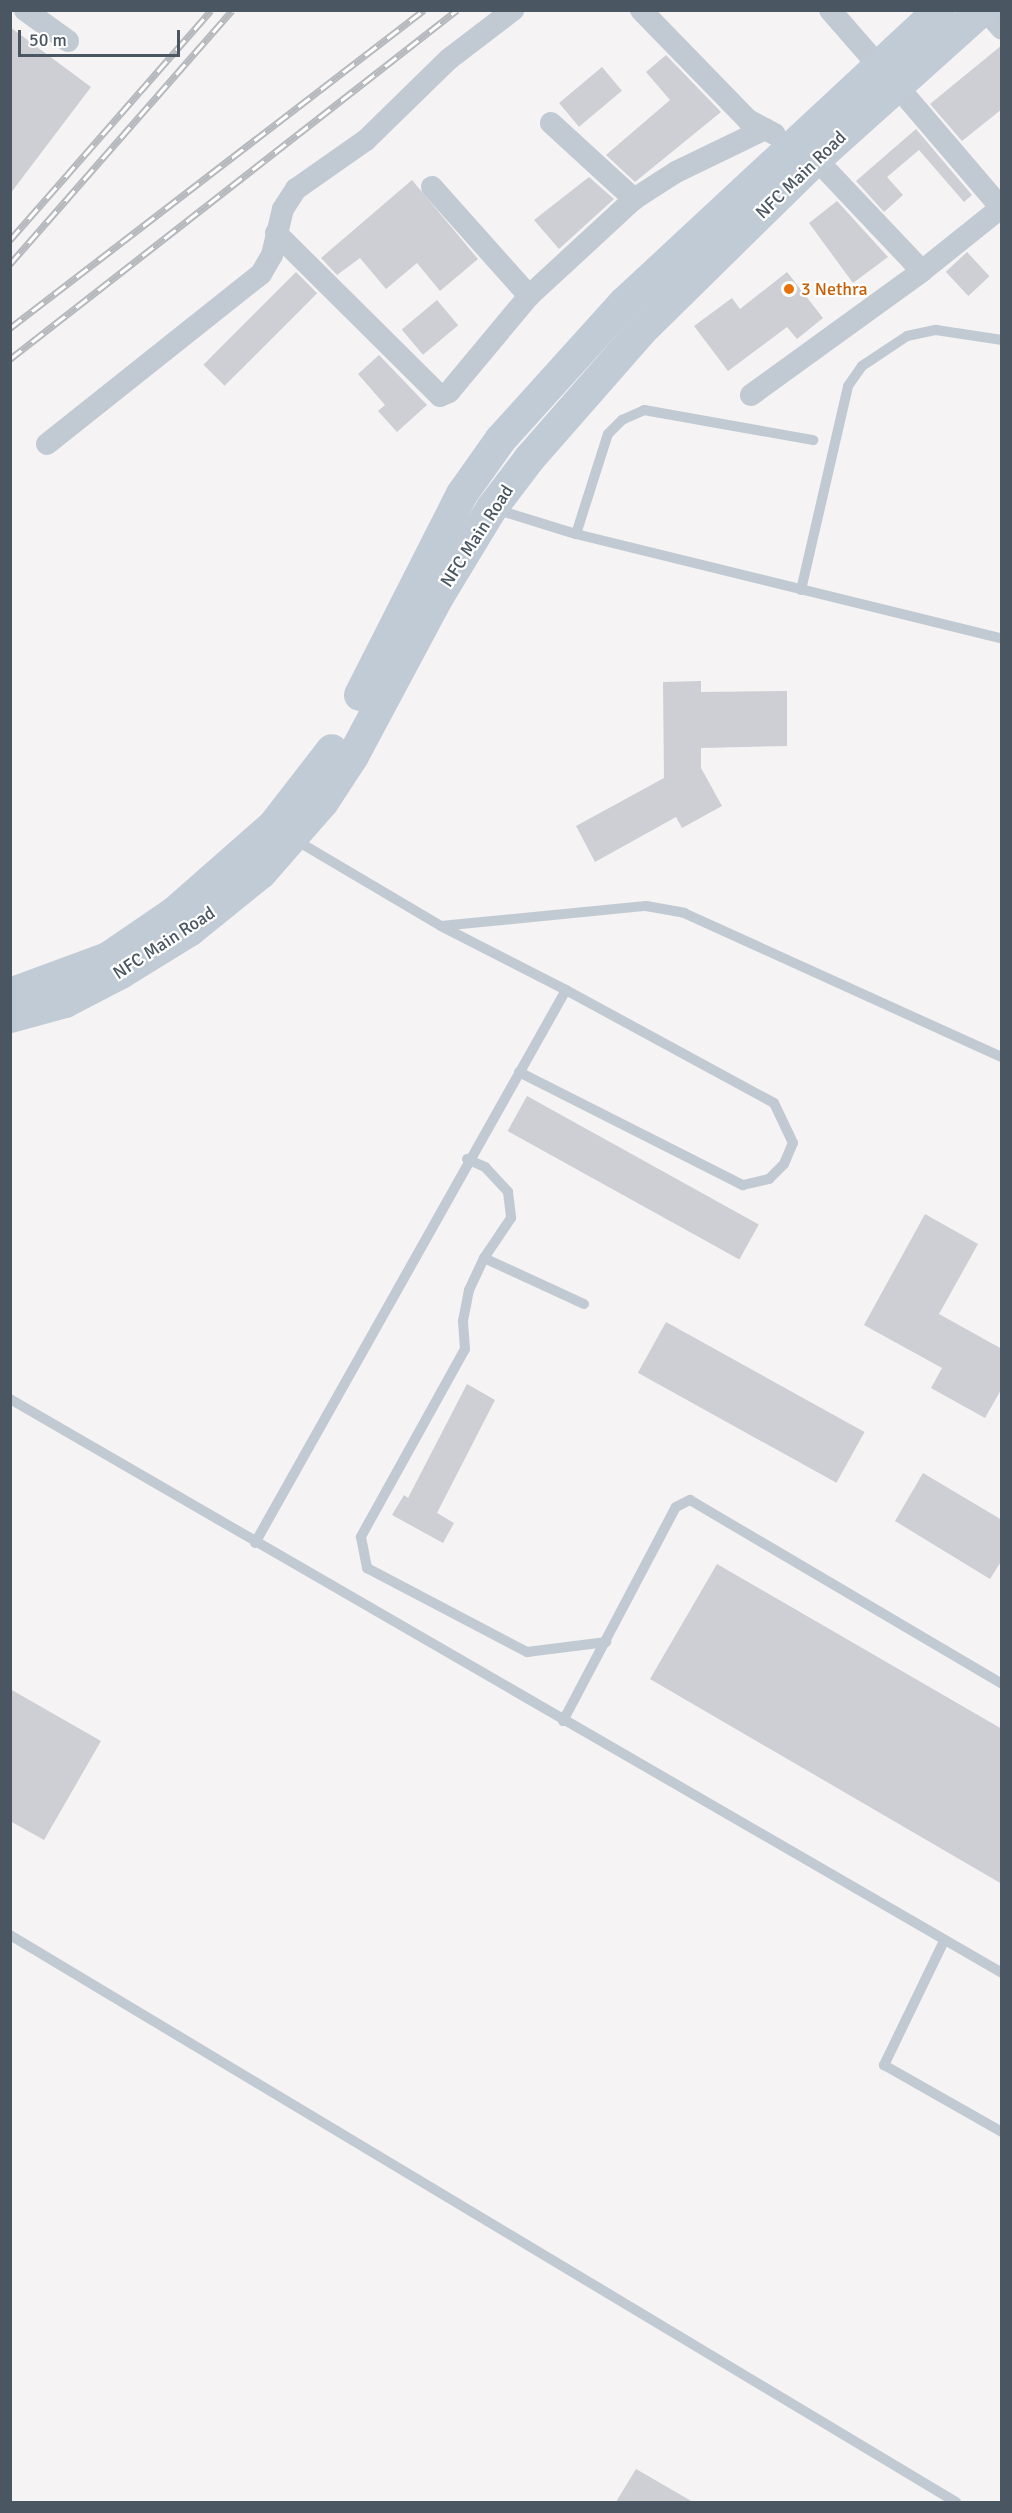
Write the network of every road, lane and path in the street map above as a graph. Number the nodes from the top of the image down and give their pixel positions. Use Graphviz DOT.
graph roads {
  1 [pos="25,10"];
  2 [pos="513,10"];
  3 [pos="641,10"];
  4 [pos="830,10"];
  5 [pos="939,10"];
  6 [pos="983,10"];
  7 [pos="1002,29"];
  8 [pos="68,41"];
  9 [pos="887,75"];
  10 [pos="551,123"];
  11 [pos="765,129"];
  12 [pos="804,152"];
  13 [pos="432,187"];
  14 [pos="634,199"];
  15 [pos="1001,208"];
  16 [pos="276,233"];
  17 [pos="922,271"];
  18 [pos="529,296"];
  19 [pos="1002,340"];
  20 [pos="751,395"];
  21 [pos="813,440"];
  22 [pos="47,444"];
  23 [pos="492,508"];
  24 [pos="576,534"];
  25 [pos="801,590"];
  26 [pos="1002,639"];
  27 [pos="292,838"];
  28 [pos="441,926"];
  29 [pos="566,990"];
  30 [pos="10,994"];
  31 [pos="10,1017"];
  32 [pos="1002,1057"];
  33 [pos="519,1072"];
  34 [pos="467,1159"];
  35 [pos="484,1258"];
  36 [pos="584,1304"];
  37 [pos="10,1399"];
  38 [pos="255,1543"];
  39 [pos="606,1642"];
  40 [pos="1002,1684"];
  41 [pos="563,1721"];
  42 [pos="10,1935"];
  43 [pos="944,1941"];
  44 [pos="1002,1973"];
  45 [pos="1002,2132"];
  46 [pos="956,2502"];
  1 -- 8 [label="street"];
  2 -- 16 [label="street"];
  3 -- 11 [label="street"];
  4 -- 9 [label="street"];
  5 -- 9 [label="main road, NFC Main Road"];
  6 -- 7 [label="street"];
  6 -- 9 [label="main road, NFC Main Road"];
  9 -- 12 [label="main road, NFC Main Road"];
  9 -- 15 [label="street"];
  10 -- 14 [label="street"];
  11 -- 12 [label="street"];
  11 -- 14 [label="street"];
  12 -- 17 [label="street"];
  12 -- 23 [label="main road, NFC Main Road"];
  12 -- 30 [label="main road, NFC Main Road"];
  13 -- 18 [label="street"];
  14 -- 18 [label="street"];
  15 -- 17 [label="street"];
  16 -- 18 [label="street"];
  16 -- 22 [label="street"];
  17 -- 20 [label="street"];
  19 -- 25 [label="lane"];
  21 -- 24 [label="lane"];
  23 -- 24 [label="lane"];
  23 -- 27 [label="main road, NFC Main Road"];
  24 -- 25 [label="lane"];
  25 -- 26 [label="lane"];
  27 -- 28 [label="lane"];
  27 -- 31 [label="main road, NFC Main Road"];
  28 -- 29 [label="lane"];
  28 -- 32 [label="lane"];
  29 -- 33 [label="lane"];
  29 -- 33 [label="lane"];
  33 -- 34 [label="lane"];
  34 -- 35 [label="lane"];
  34 -- 38 [label="lane"];
  35 -- 36 [label="lane"];
  35 -- 39 [label="lane"];
  37 -- 38 [label="lane"];
  38 -- 41 [label="lane"];
  39 -- 40 [label="lane"];
  39 -- 41 [label="lane"];
  41 -- 43 [label="lane"];
  42 -- 46 [label="lane"];
  43 -- 44 [label="lane"];
  43 -- 45 [label="lane"];
}
